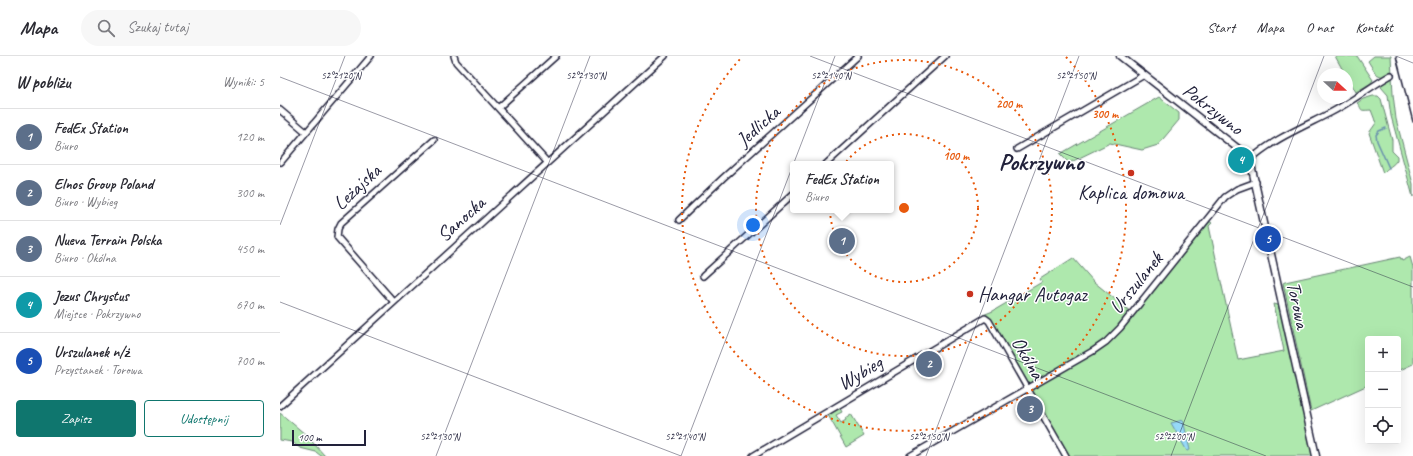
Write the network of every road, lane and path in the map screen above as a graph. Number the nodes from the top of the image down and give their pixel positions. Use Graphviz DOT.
graph roads {
  1 [pos="371,56"];
  2 [pos="454,56"];
  3 [pos="556,56"];
  4 [pos="665,56"];
  5 [pos="858,56"];
  6 [pos="945,56"];
  7 [pos="1120,56"];
  8 [pos="1144,75"];
  9 [pos="1391,75"];
  10 [pos="498,108"];
  11 [pos="280,110"];
  12 [pos="306,132"];
  13 [pos="434,140"];
  14 [pos="1017,149"];
  15 [pos="1250,160"];
  16 [pos="829,161"];
  17 [pos="281,162"];
  18 [pos="547,162"];
  19 [pos="1256,182"];
  20 [pos="790,197"];
  21 [pos="679,220"];
  22 [pos="703,276"];
  23 [pos="394,302"];
  24 [pos="985,318"];
  25 [pos="1027,388"];
  26 [pos="280,406"];
  27 [pos="753,456"];
  28 [pos="910,456"];
  29 [pos="1066,456"];
  30 [pos="1316,456"];
  1 -- 12 [label="street"];
  2 -- 10 [label="street"];
  3 -- 10 [label="street"];
  4 -- 18 [label="street, Sanocka"];
  5 -- 21 [label="street, Jedlicka"];
  6 -- 16 [label="street"];
  7 -- 8 [label="street, Pokrzywno"];
  8 -- 14 [label="street"];
  8 -- 15 [label="street, Pokrzywno"];
  9 -- 15 [label="street, Pokrzywno"];
  10 -- 18 [label="street"];
  11 -- 12 [label="street"];
  12 -- 17 [label="street"];
  13 -- 23 [label="street, Leżajska"];
  15 -- 19 [label="street, Torowa"];
  18 -- 23 [label="street, Sanocka"];
  19 -- 25 [label="street, Urszulanek"];
  19 -- 30 [label="street, Torowa"];
  20 -- 22 [label="street"];
  23 -- 26 [label="street, Sanocka"];
  24 -- 25 [label="street, Okólna"];
  24 -- 27 [label="street, Wybieg"];
  25 -- 28 [label="street, Urszulanek"];
  25 -- 29 [label="street, Okólna"];
}
